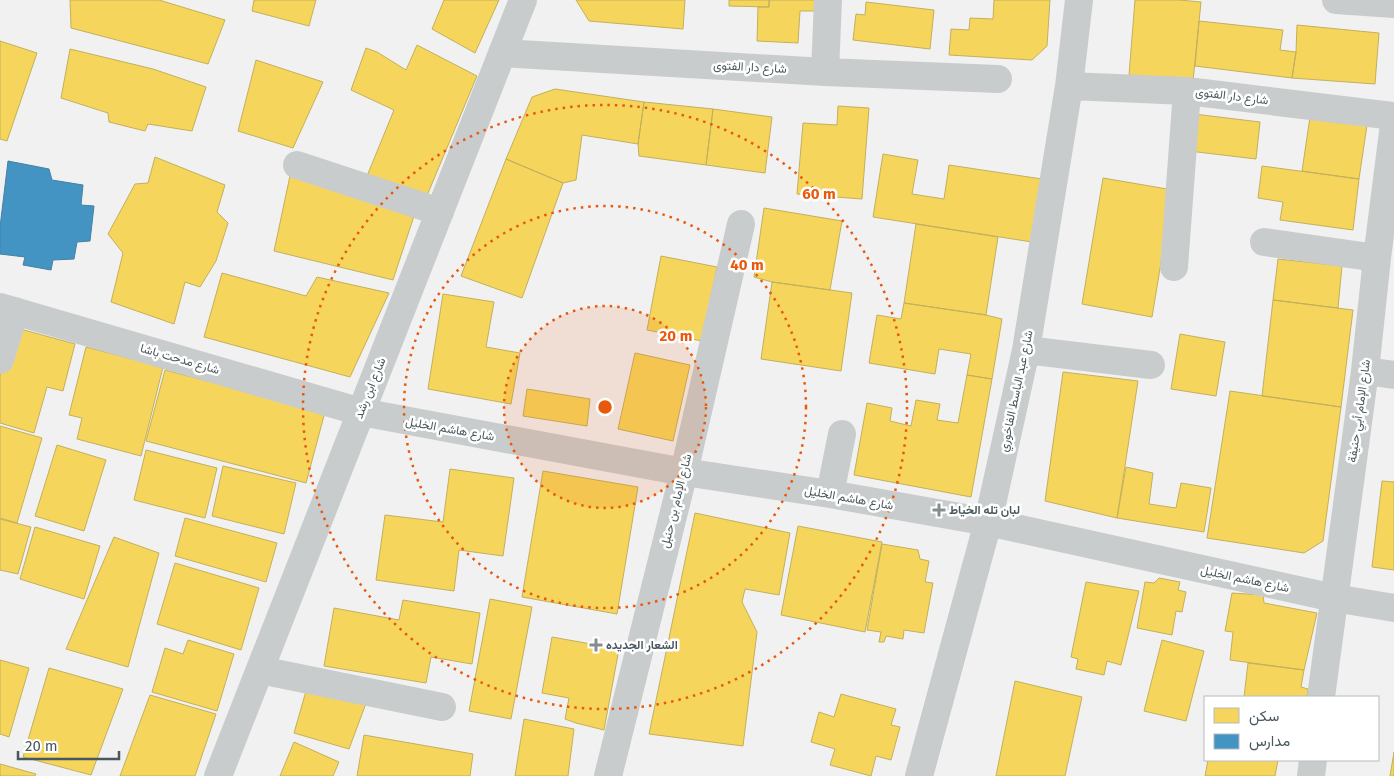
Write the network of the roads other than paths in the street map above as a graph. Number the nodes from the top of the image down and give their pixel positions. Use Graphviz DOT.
graph roads {
  1 [pos="523,0"];
  2 [pos="828,0"];
  3 [pos="1079,0"];
  4 [pos="1336,0"];
  5 [pos="1394,4"];
  6 [pos="502,53"];
  7 [pos="825,72"];
  8 [pos="998,79"];
  9 [pos="1069,86"];
  10 [pos="1187,91"];
  11 [pos="1394,116"];
  12 [pos="1394,124"];
  13 [pos="297,165"];
  14 [pos="440,212"];
  15 [pos="741,224"];
  16 [pos="1264,242"];
  17 [pos="1377,258"];
  18 [pos="1174,268"];
  19 [pos="7,309"];
  20 [pos="1026,350"];
  21 [pos="0,360"];
  22 [pos="1151,365"];
  23 [pos="1365,371"];
  24 [pos="1394,375"];
  25 [pos="360,412"];
  26 [pos="842,434"];
  27 [pos="684,472"];
  28 [pos="830,494"];
  29 [pos="988,522"];
  30 [pos="1334,598"];
  31 [pos="1394,608"];
  32 [pos="260,670"];
  33 [pos="1321,696"];
  34 [pos="442,707"];
  35 [pos="1313,761"];
  36 [pos="218,776"];
  37 [pos="608,776"];
  38 [pos="919,776"];
  39 [pos="1311,776"];
  1 -- 6 [label="street, شارع ابن رشد"];
  2 -- 7 [label="street"];
  3 -- 9 [label="street, شارع عبد الباسط الفاخوري"];
  4 -- 5 [label="street"];
  6 -- 7 [label="street, شارع دار الفتوى"];
  6 -- 14 [label="street, شارع ابن رشد"];
  7 -- 8 [label="street, شارع دار الفتوى"];
  9 -- 10 [label="street, شارع دار الفتوى"];
  9 -- 20 [label="street, شارع عبد الباسط الفاخوري"];
  10 -- 11 [label="street, شارع دار الفتوى"];
  10 -- 18 [label="street"];
  12 -- 17 [label="street, شارع الإمام أبي حنيفة"];
  13 -- 14 [label="street"];
  14 -- 25 [label="street, شارع ابن رشد"];
  15 -- 27 [label="street, شارع الإمام بن حنبل"];
  16 -- 17 [label="street"];
  17 -- 23 [label="street, شارع الإمام أبي حنيفة"];
  19 -- 21 [label="street"];
  19 -- 25 [label="street, شارع مدحت باشا"];
  20 -- 22 [label="street"];
  20 -- 29 [label="street, شارع عبد الباسط الفاخوري"];
  23 -- 24 [label="street"];
  23 -- 30 [label="street, شارع الإمام أبي حنيفة"];
  25 -- 27 [label="street, شارع هاشم الخليل"];
  25 -- 32 [label="street, شارع ابن رشد"];
  26 -- 28 [label="street"];
  27 -- 28 [label="street, شارع هاشم الخليل"];
  27 -- 37 [label="street, شارع الإمام بن حنبل"];
  28 -- 29 [label="street, شارع هاشم الخليل"];
  29 -- 30 [label="street, شارع هاشم الخليل"];
  29 -- 38 [label="street, شارع عبد الباسط الفاخوري"];
  30 -- 31 [label="street, شارع هاشم الخليل"];
  30 -- 33 [label="street, شارع الإمام أبي حنيفة"];
  32 -- 34 [label="street"];
  32 -- 36 [label="street, شارع ابن رشد"];
  35 -- 39 [label="street"];
}
